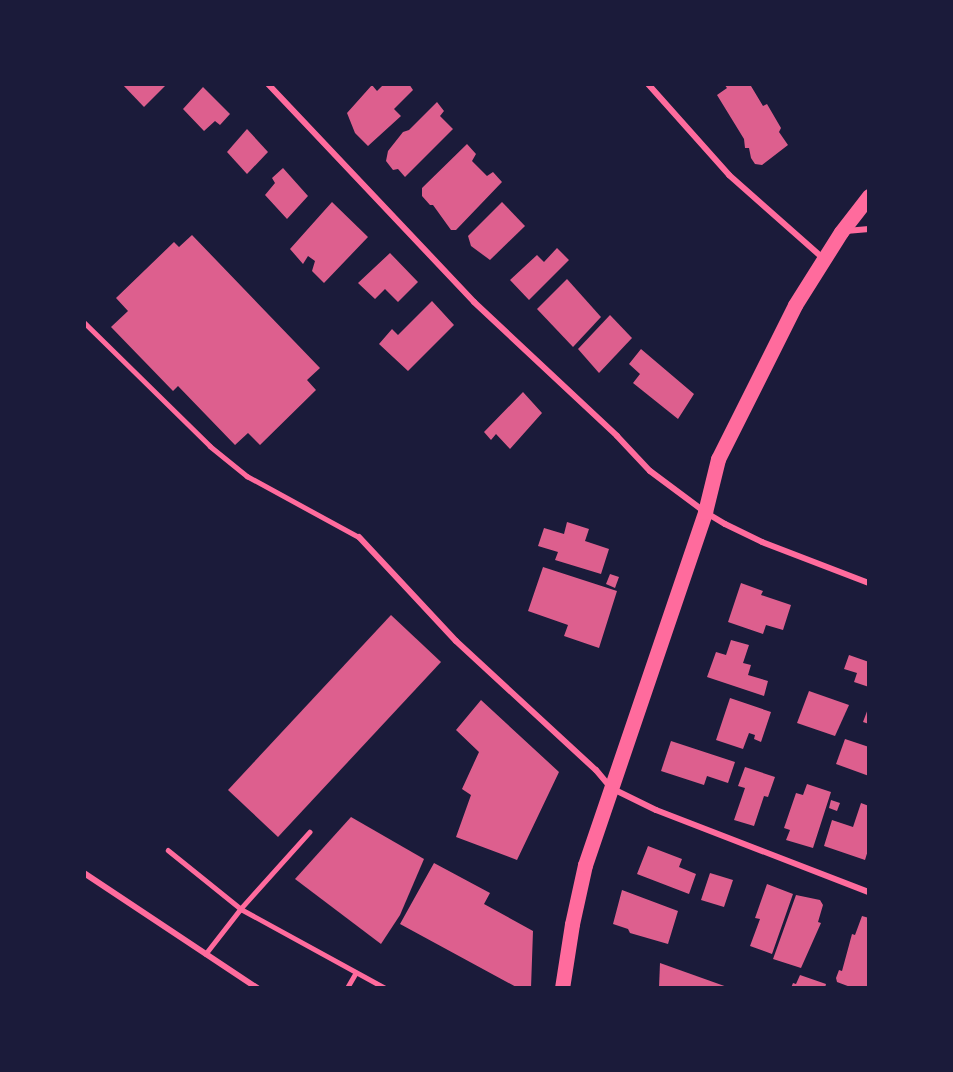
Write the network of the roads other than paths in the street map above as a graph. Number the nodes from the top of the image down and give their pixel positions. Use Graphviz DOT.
graph roads {
  1 [pos="268,84"];
  2 [pos="648,84"];
  3 [pos="869,196"];
  4 [pos="869,229"];
  5 [pos="841,232"];
  6 [pos="825,260"];
  7 [pos="84,322"];
  8 [pos="705,512"];
  9 [pos="359,537"];
  10 [pos="869,583"];
  11 [pos="611,788"];
  12 [pos="310,832"];
  13 [pos="168,849"];
  14 [pos="84,873"];
  15 [pos="868,890"];
  16 [pos="241,909"];
  17 [pos="206,954"];
  18 [pos="355,974"];
  19 [pos="257,988"];
  20 [pos="347,988"];
  21 [pos="385,988"];
  22 [pos="562,988"];
  1 -- 8 [label="street"];
  2 -- 6 [label="street"];
  3 -- 5 [label="main road"];
  4 -- 5 [label="street"];
  5 -- 6 [label="main road"];
  6 -- 8 [label="main road"];
  7 -- 9 [label="lane"];
  8 -- 10 [label="street"];
  8 -- 11 [label="main road"];
  9 -- 11 [label="street"];
  11 -- 15 [label="street"];
  11 -- 22 [label="main road"];
  12 -- 16 [label="lane"];
  13 -- 16 [label="lane"];
  14 -- 17 [label="street"];
  16 -- 17 [label="lane"];
  16 -- 18 [label="lane"];
  17 -- 19 [label="street"];
  18 -- 20 [label="lane"];
  18 -- 21 [label="lane"];
}
